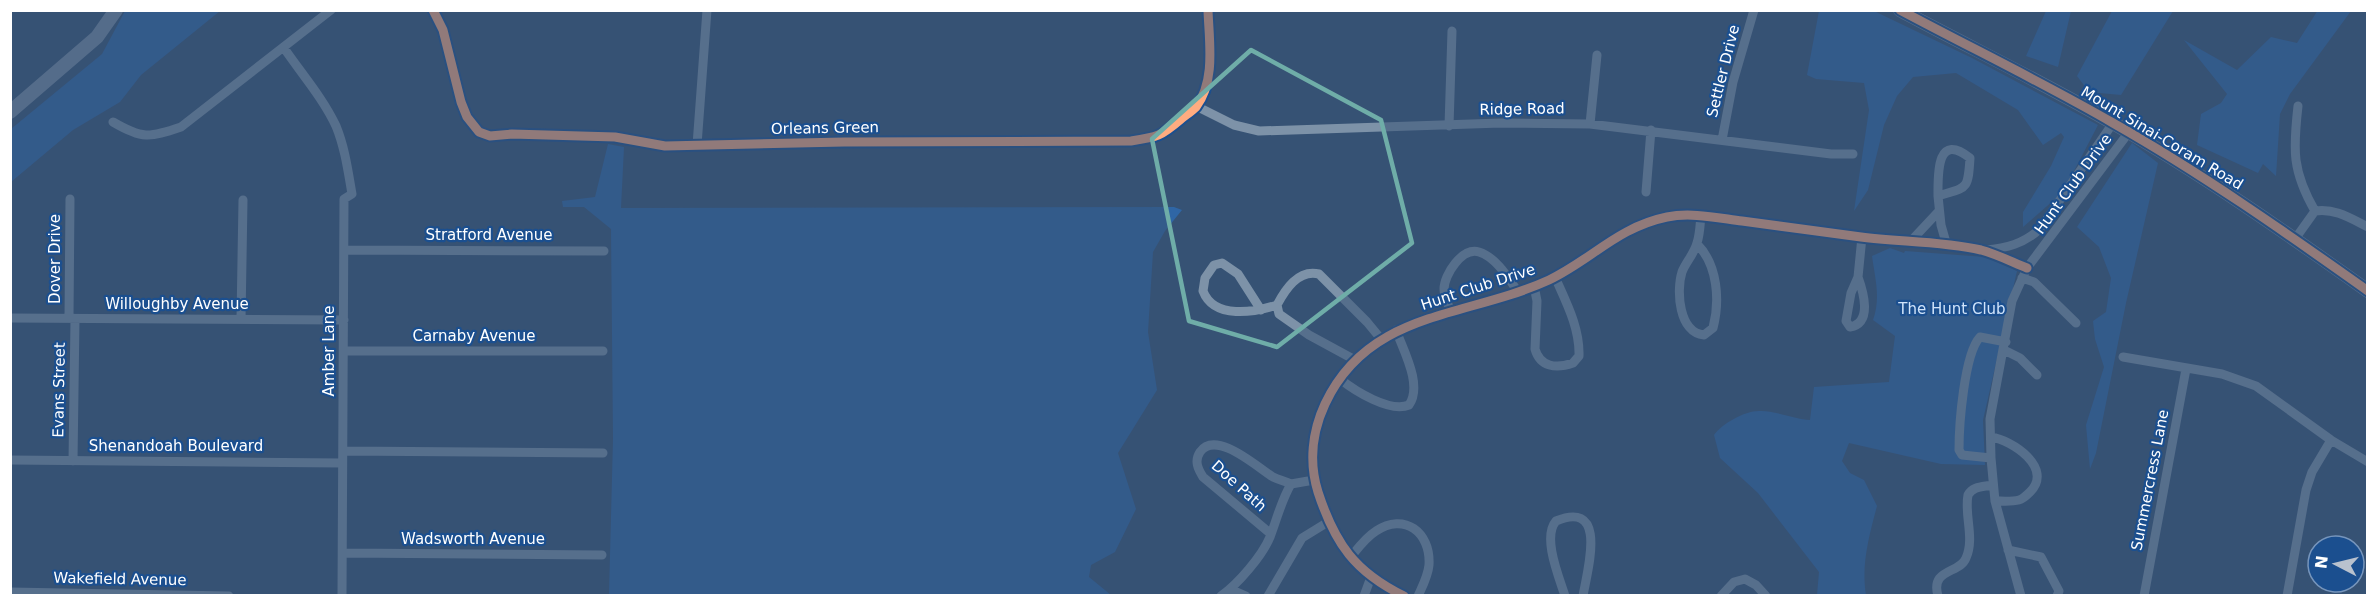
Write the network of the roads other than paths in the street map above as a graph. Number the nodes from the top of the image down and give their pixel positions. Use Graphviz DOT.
graph roads {
  1 [pos="116,10"];
  2 [pos="331,10"];
  3 [pos="433,10"];
  4 [pos="716,10"];
  5 [pos="1208,10"];
  6 [pos="1754,10"];
  7 [pos="1900,10"];
  8 [pos="707,11"];
  9 [pos="1452,31"];
  10 [pos="284,48"];
  11 [pos="1597,55"];
  12 [pos="1196,106"];
  13 [pos="2298,106"];
  14 [pos="10,112"];
  15 [pos="113,122"];
  16 [pos="2114,123"];
  17 [pos="1590,124"];
  18 [pos="1449,126"];
  19 [pos="1651,130"];
  20 [pos="2129,132"];
  21 [pos="1722,140"];
  22 [pos="697,145"];
  23 [pos="1852,154"];
  24 [pos="1646,192"];
  25 [pos="1938,196"];
  26 [pos="70,199"];
  27 [pos="243,200"];
  28 [pos="1940,211"];
  29 [pos="2314,211"];
  30 [pos="1701,215"];
  31 [pos="2367,227"];
  32 [pos="1862,237"];
  33 [pos="2295,239"];
  34 [pos="2027,240"];
  35 [pos="1910,242"];
  36 [pos="1697,244"];
  37 [pos="1947,246"];
  38 [pos="344,250"];
  39 [pos="1981,250"];
  40 [pos="604,251"];
  41 [pos="2040,253"];
  42 [pos="2027,268"];
  43 [pos="1555,277"];
  44 [pos="1857,277"];
  45 [pos="2022,278"];
  46 [pos="1534,286"];
  47 [pos="2367,291"];
  48 [pos="1518,292"];
  49 [pos="1277,305"];
  50 [pos="1261,310"];
  51 [pos="1451,312"];
  52 [pos="10,318"];
  53 [pos="72,318"];
  54 [pos="241,319"];
  55 [pos="344,320"];
  56 [pos="2076,323"];
  57 [pos="1396,330"];
  58 [pos="1382,339"];
  59 [pos="2005,346"];
  60 [pos="344,351"];
  61 [pos="603,351"];
  62 [pos="2123,357"];
  63 [pos="1355,360"];
  64 [pos="2186,369"];
  65 [pos="2037,375"];
  66 [pos="1340,379"];
  67 [pos="1991,437"];
  68 [pos="2331,440"];
  69 [pos="343,451"];
  70 [pos="603,453"];
  71 [pos="1991,458"];
  72 [pos="10,460"];
  73 [pos="74,461"];
  74 [pos="342,462"];
  75 [pos="2367,462"];
  76 [pos="1314,480"];
  77 [pos="1291,484"];
  78 [pos="1992,485"];
  79 [pos="1995,501"];
  80 [pos="1328,522"];
  81 [pos="1271,534"];
  82 [pos="2008,550"];
  83 [pos="343,553"];
  84 [pos="602,555"];
  85 [pos="1350,558"];
  86 [pos="1371,577"];
  87 [pos="1230,589"];
  88 [pos="10,592"];
  89 [pos="69,594"];
  90 [pos="229,596"];
  91 [pos="342,596"];
  92 [pos="1221,596"];
  93 [pos="1246,596"];
  94 [pos="1268,596"];
  95 [pos="1364,596"];
  96 [pos="1404,596"];
  97 [pos="1418,596"];
  98 [pos="1565,596"];
  99 [pos="1583,596"];
  100 [pos="1721,596"];
  101 [pos="1766,596"];
  102 [pos="1938,596"];
  103 [pos="2021,596"];
  104 [pos="2057,596"];
  105 [pos="2144,596"];
  106 [pos="2287,596"];
  1 -- 14 [label="main road"];
  2 -- 10 [label="street"];
  3 -- 22 [label="street, Orleans Green"];
  4 -- 8 [label="street"];
  5 -- 12 [label="street, Orleans Green"];
  6 -- 21 [label="street, Settler Drive"];
  7 -- 16 [label="main road, Mount Sinai-Coram Road"];
  8 -- 22 [label="street"];
  9 -- 18 [label="street"];
  10 -- 15 [label="street"];
  10 -- 38 [label="street, Amber Lane"];
  11 -- 17 [label="street"];
  12 -- 18 [label="street, Ridge Road"];
  12 -- 22 [label="street, Orleans Green"];
  13 -- 29 [label="street"];
  16 -- 20 [label="main road, Mount Sinai-Coram Road"];
  16 -- 34 [label="street, Hunt Club Drive"];
  17 -- 18 [label="street, Ridge Road"];
  17 -- 19 [label="street, Ridge Road"];
  19 -- 21 [label="street, Ridge Road"];
  19 -- 24 [label="street"];
  20 -- 33 [label="main road, Mount Sinai-Coram Road"];
  20 -- 41 [label="street, Hunt Club Drive"];
  21 -- 23 [label="street, Ridge Road"];
  25 -- 25 [label="street"];
  25 -- 28 [label="street"];
  26 -- 53 [label="street, Dover Drive"];
  27 -- 54 [label="street"];
  28 -- 35 [label="street"];
  28 -- 37 [label="street"];
  29 -- 31 [label="street"];
  29 -- 33 [label="street"];
  30 -- 32 [label="street, Hunt Club Drive"];
  30 -- 36 [label="street"];
  30 -- 43 [label="street, Hunt Club Drive"];
  32 -- 35 [label="street, Hunt Club Drive"];
  32 -- 44 [label="street"];
  33 -- 47 [label="main road, Mount Sinai-Coram Road"];
  34 -- 39 [label="street, Hunt Club Drive"];
  34 -- 41 [label="street, Hunt Club Drive"];
  35 -- 37 [label="street, Hunt Club Drive"];
  36 -- 36 [label="street"];
  37 -- 39 [label="street, Hunt Club Drive"];
  38 -- 40 [label="street, Stratford Avenue"];
  38 -- 55 [label="street, Amber Lane"];
  39 -- 42 [label="street, Hunt Club Drive"];
  41 -- 42 [label="street, Hunt Club Drive"];
  42 -- 45 [label="street, Hunt Club Drive"];
  43 -- 46 [label="street, Hunt Club Drive"];
  43 -- 46 [label="street"];
  45 -- 56 [label="street"];
  45 -- 59 [label="street, Hunt Club Drive"];
  46 -- 48 [label="street, Hunt Club Drive"];
  48 -- 51 [label="street, Hunt Club Drive"];
  48 -- 51 [label="street"];
  49 -- 50 [label="street"];
  49 -- 58 [label="street"];
  49 -- 63 [label="street"];
  50 -- 50 [label="street"];
  51 -- 57 [label="street, Hunt Club Drive"];
  52 -- 53 [label="street, Willoughby Avenue"];
  53 -- 54 [label="street, Willoughby Avenue"];
  53 -- 73 [label="street, Evans Street"];
  54 -- 55 [label="street, Willoughby Avenue"];
  55 -- 60 [label="street, Amber Lane"];
  57 -- 58 [label="street, Hunt Club Drive"];
  57 -- 66 [label="street"];
  58 -- 63 [label="street, Hunt Club Drive"];
  59 -- 65 [label="street"];
  59 -- 67 [label="street, Hunt Club Drive"];
  59 -- 71 [label="street"];
  60 -- 61 [label="street, Carnaby Avenue"];
  60 -- 69 [label="street, Amber Lane"];
  62 -- 64 [label="street"];
  63 -- 66 [label="street, Hunt Club Drive"];
  64 -- 68 [label="street"];
  64 -- 105 [label="street, Summercress Lane"];
  66 -- 76 [label="street, Hunt Club Drive"];
  67 -- 71 [label="street, Hunt Club Drive"];
  67 -- 79 [label="street"];
  68 -- 75 [label="street"];
  68 -- 106 [label="street"];
  69 -- 70 [label="street"];
  69 -- 74 [label="street, Amber Lane"];
  71 -- 78 [label="street, Hunt Club Drive"];
  72 -- 73 [label="street, Shenandoah Boulevard"];
  73 -- 74 [label="street, Shenandoah Boulevard"];
  74 -- 83 [label="street"];
  76 -- 77 [label="street"];
  76 -- 80 [label="street, Hunt Club Drive"];
  77 -- 81 [label="street"];
  77 -- 81 [label="street, Doe Path"];
  78 -- 79 [label="street, Hunt Club Drive"];
  78 -- 102 [label="street"];
  79 -- 82 [label="street, Hunt Club Drive"];
  80 -- 85 [label="street, Hunt Club Drive"];
  80 -- 94 [label="street"];
  81 -- 87 [label="street"];
  82 -- 103 [label="street, Hunt Club Drive"];
  82 -- 104 [label="street"];
  83 -- 84 [label="street, Wadsworth Avenue"];
  83 -- 91 [label="street"];
  85 -- 86 [label="street, Hunt Club Drive"];
  85 -- 97 [label="street"];
  86 -- 95 [label="street"];
  86 -- 96 [label="street, Hunt Club Drive"];
  87 -- 92 [label="street"];
  87 -- 93 [label="street"];
  88 -- 89 [label="street, Wakefield Avenue"];
  89 -- 90 [label="street, Wakefield Avenue"];
  98 -- 99 [label="street"];
  100 -- 101 [label="street"];
}
